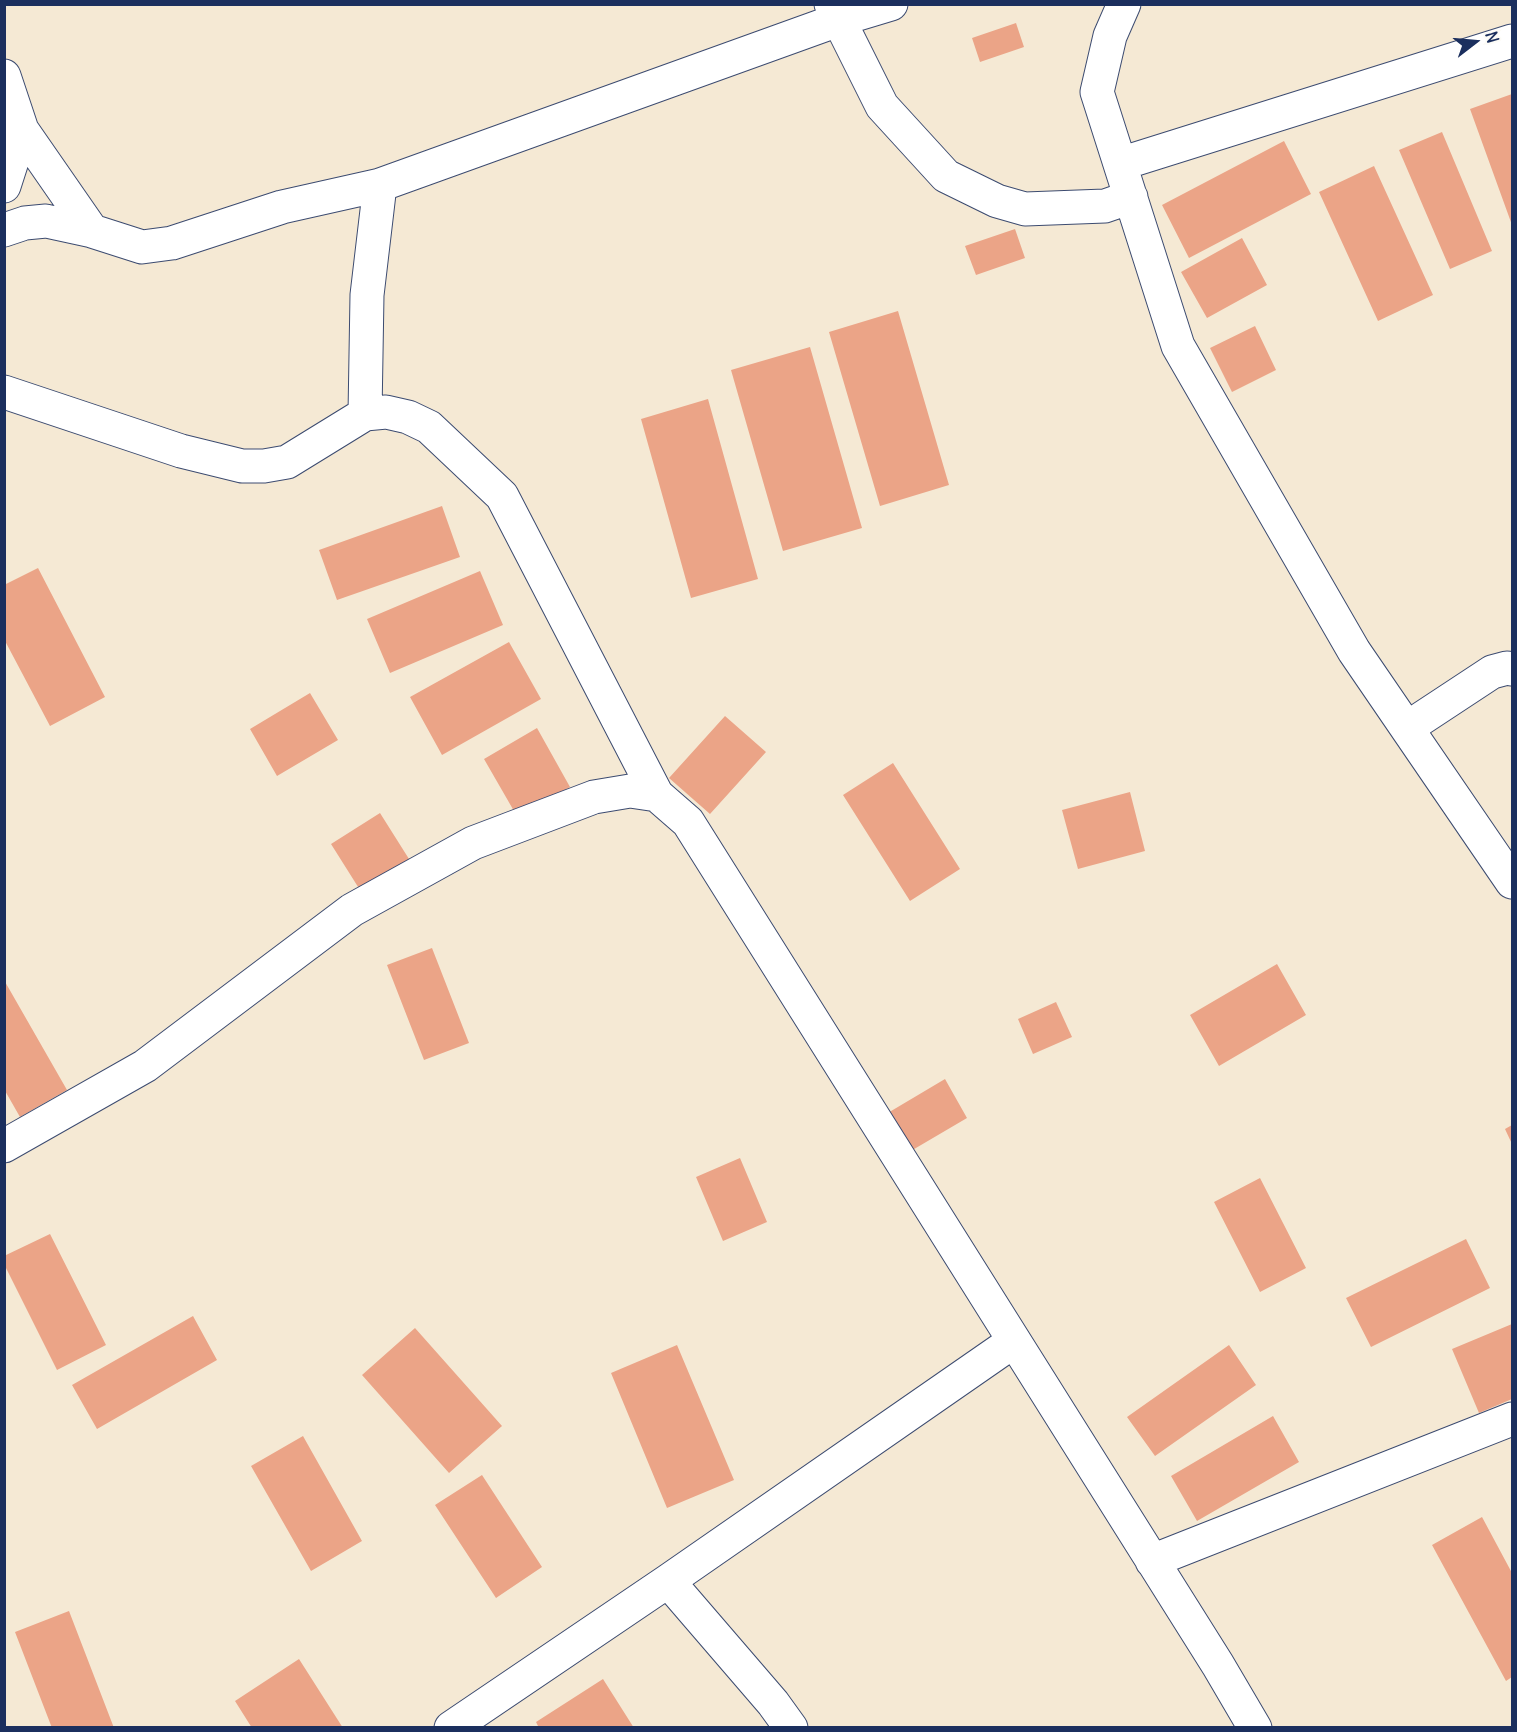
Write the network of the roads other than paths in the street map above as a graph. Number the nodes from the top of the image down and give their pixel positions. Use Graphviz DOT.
graph roads {
  1 [pos="891,4"];
  2 [pos="1124,4"];
  3 [pos="835,12"];
  4 [pos="1512,41"];
  5 [pos="4,76"];
  6 [pos="22,130"];
  7 [pos="1120,164"];
  8 [pos="380,185"];
  9 [pos="4,186"];
  10 [pos="1131,197"];
  11 [pos="4,230"];
  12 [pos="92,231"];
  13 [pos="4,392"];
  14 [pos="365,414"];
  15 [pos="1512,669"];
  16 [pos="1407,728"];
  17 [pos="657,795"];
  18 [pos="1507,864"];
  19 [pos="4,1146"];
  20 [pos="1014,1341"];
  21 [pos="1512,1419"];
  22 [pos="1152,1561"];
  23 [pos="668,1581"];
  24 [pos="451,1728"];
  25 [pos="791,1728"];
  26 [pos="1255,1728"];
  1 -- 3 [label="street"];
  2 -- 7 [label="street"];
  3 -- 8 [label="street"];
  3 -- 10 [label="street"];
  4 -- 7 [label="street"];
  5 -- 6 [label="street"];
  6 -- 9 [label="street"];
  6 -- 12 [label="street"];
  7 -- 10 [label="street"];
  8 -- 12 [label="street"];
  8 -- 14 [label="street"];
  10 -- 16 [label="street"];
  11 -- 12 [label="street"];
  13 -- 14 [label="street"];
  14 -- 17 [label="street"];
  15 -- 16 [label="street"];
  16 -- 18 [label="street"];
  17 -- 19 [label="street"];
  17 -- 20 [label="street"];
  20 -- 22 [label="street"];
  20 -- 23 [label="street"];
  21 -- 22 [label="street"];
  22 -- 26 [label="street"];
  23 -- 24 [label="street"];
  23 -- 25 [label="street"];
}
